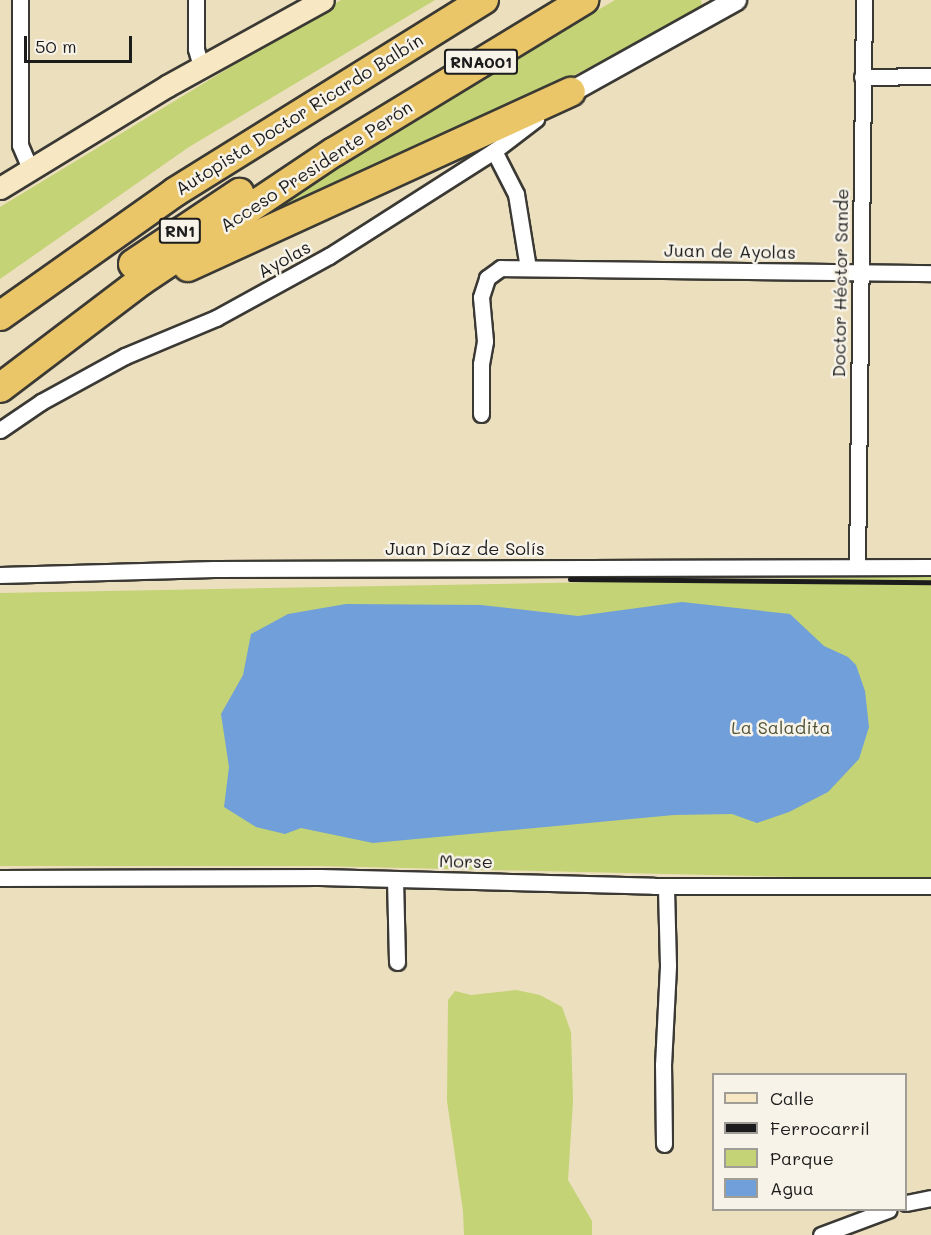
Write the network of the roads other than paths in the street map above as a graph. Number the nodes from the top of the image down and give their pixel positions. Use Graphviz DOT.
graph roads {
  1 [pos="20,0"];
  2 [pos="196,0"];
  3 [pos="323,0"];
  4 [pos="484,0"];
  5 [pos="549,0"];
  6 [pos="584,0"];
  7 [pos="736,0"];
  8 [pos="864,0"];
  9 [pos="201,66"];
  10 [pos="931,76"];
  11 [pos="862,77"];
  12 [pos="571,92"];
  13 [pos="373,117"];
  14 [pos="494,151"];
  15 [pos="30,169"];
  16 [pos="0,188"];
  17 [pos="528,268"];
  18 [pos="860,272"];
  19 [pos="931,273"];
  20 [pos="39,285"];
  21 [pos="0,307"];
  22 [pos="0,316"];
  23 [pos="69,335"];
  24 [pos="0,364"];
  25 [pos="0,388"];
  26 [pos="481,414"];
  27 [pos="0,430"];
  28 [pos="857,566"];
  29 [pos="931,567"];
  30 [pos="0,575"];
  31 [pos="0,878"];
  32 [pos="394,879"];
  33 [pos="666,886"];
  34 [pos="931,886"];
  35 [pos="397,962"];
  36 [pos="664,1144"];
  37 [pos="931,1198"];
  38 [pos="907,1203"];
  39 [pos="883,1211"];
  40 [pos="821,1235"];
  1 -- 15 [label="street"];
  2 -- 9 [label="street"];
  3 -- 9 [label="main road"];
  4 -- 20 [label="highway, Autopista Doctor Ricardo Balbín / RN1"];
  5 -- 13 [label="highway, Autopista Doctor Ricardo Balbín / RN1"];
  6 -- 13 [label="highway, Acceso Presidente Perón / RNA001"];
  7 -- 12 [label="street"];
  8 -- 11 [label="street, Doctor Héctor Sande"];
  9 -- 15 [label="main road"];
  10 -- 11 [label="street"];
  11 -- 18 [label="street, Doctor Héctor Sande"];
  12 -- 14 [label="street, Ayolas"];
  12 -- 23 [label="highway"];
  13 -- 23 [label="highway, Acceso Presidente Perón / RNA001"];
  13 -- 24 [label="highway, Autopista Doctor Ricardo Balbín / RN1"];
  14 -- 17 [label="street"];
  14 -- 27 [label="street, Ayolas"];
  15 -- 16 [label="main road"];
  17 -- 18 [label="street, Juan de Ayolas"];
  17 -- 26 [label="street, Juan de Ayolas"];
  18 -- 19 [label="street, Juan de Ayolas"];
  18 -- 28 [label="street, Doctor Héctor Sande"];
  20 -- 21 [label="highway"];
  20 -- 22 [label="highway, Autopista Doctor Ricardo Balbín / RN1"];
  23 -- 25 [label="highway, Acceso Presidente Perón / RNA001"];
  28 -- 29 [label="street, Juan Díaz de Solís"];
  28 -- 30 [label="street, Juan Díaz de Solís"];
  31 -- 32 [label="street, Morse"];
  32 -- 33 [label="street, Morse"];
  32 -- 35 [label="street"];
  33 -- 34 [label="street, Morse"];
  33 -- 36 [label="street"];
  37 -- 38 [label="street"];
  39 -- 40 [label="street"];
}
